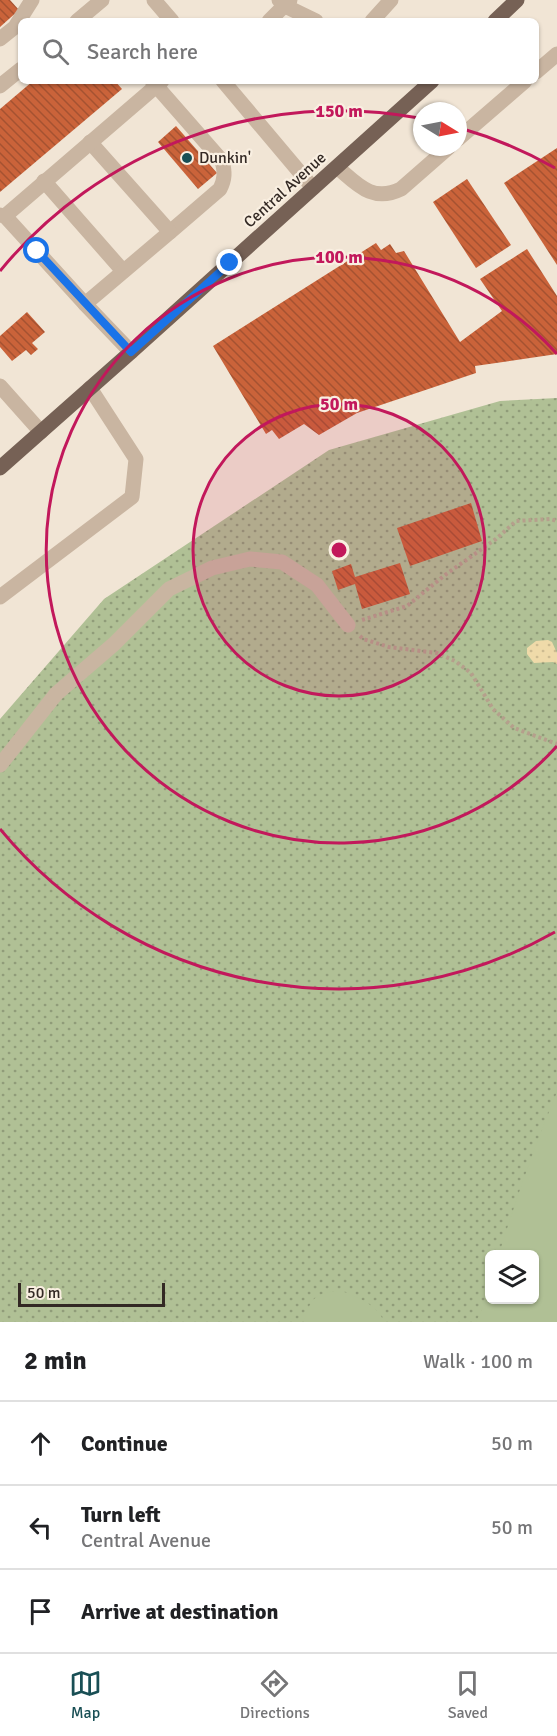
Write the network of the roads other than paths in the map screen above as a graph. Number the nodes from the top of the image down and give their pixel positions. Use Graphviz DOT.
graph roads {
  1 [pos="32,0"];
  2 [pos="102,0"];
  3 [pos="154,0"];
  4 [pos="391,0"];
  5 [pos="517,0"];
  6 [pos="285,2"];
  7 [pos="21,18"];
  8 [pos="87,18"];
  9 [pos="169,18"];
  10 [pos="272,18"];
  11 [pos="311,18"];
  12 [pos="375,18"];
  13 [pos="498,18"];
  14 [pos="18,22"];
  15 [pos="0,39"];
  16 [pos="557,54"];
  17 [pos="539,69"];
  18 [pos="18,71"];
  19 [pos="156,84"];
  20 [pos="158,84"];
  21 [pos="226,84"];
  22 [pos="429,84"];
  23 [pos="522,84"];
  24 [pos="0,86"];
  25 [pos="467,132"];
  26 [pos="90,142"];
  27 [pos="438,156"];
  28 [pos="337,167"];
  29 [pos="45,181"];
  30 [pos="313,188"];
  31 [pos="2,216"];
  32 [pos="170,231"];
  33 [pos="123,271"];
  34 [pos="85,304"];
  35 [pos="131,352"];
  36 [pos="0,386"];
  37 [pos="90,388"];
  38 [pos="41,432"];
  39 [pos="0,468"];
  40 [pos="0,597"];
  41 [pos="348,625"];
  42 [pos="0,765"];
  1 -- 7 [label="street"];
  2 -- 8 [label="street"];
  3 -- 9 [label="street"];
  4 -- 12 [label="street"];
  5 -- 13 [label="main road"];
  6 -- 10 [label="street"];
  6 -- 11 [label="street"];
  14 -- 15 [label="street"];
  16 -- 17 [label="street"];
  18 -- 24 [label="street"];
  19 -- 26 [label="street"];
  20 -- 32 [label="street"];
  21 -- 30 [label="street"];
  22 -- 28 [label="main road, Central Avenue"];
  23 -- 25 [label="street"];
  26 -- 29 [label="street"];
  26 -- 32 [label="street"];
  27 -- 28 [label="street"];
  28 -- 30 [label="main road, Central Avenue"];
  29 -- 31 [label="street"];
  29 -- 33 [label="street"];
  30 -- 35 [label="main road, Central Avenue"];
  31 -- 34 [label="street"];
  32 -- 33 [label="street"];
  33 -- 34 [label="street"];
  34 -- 35 [label="street"];
  35 -- 37 [label="main road, Central Avenue"];
  36 -- 38 [label="street"];
  37 -- 38 [label="main road, Central Avenue"];
  37 -- 40 [label="street"];
  38 -- 39 [label="main road, Central Avenue"];
  41 -- 42 [label="street"];
}
